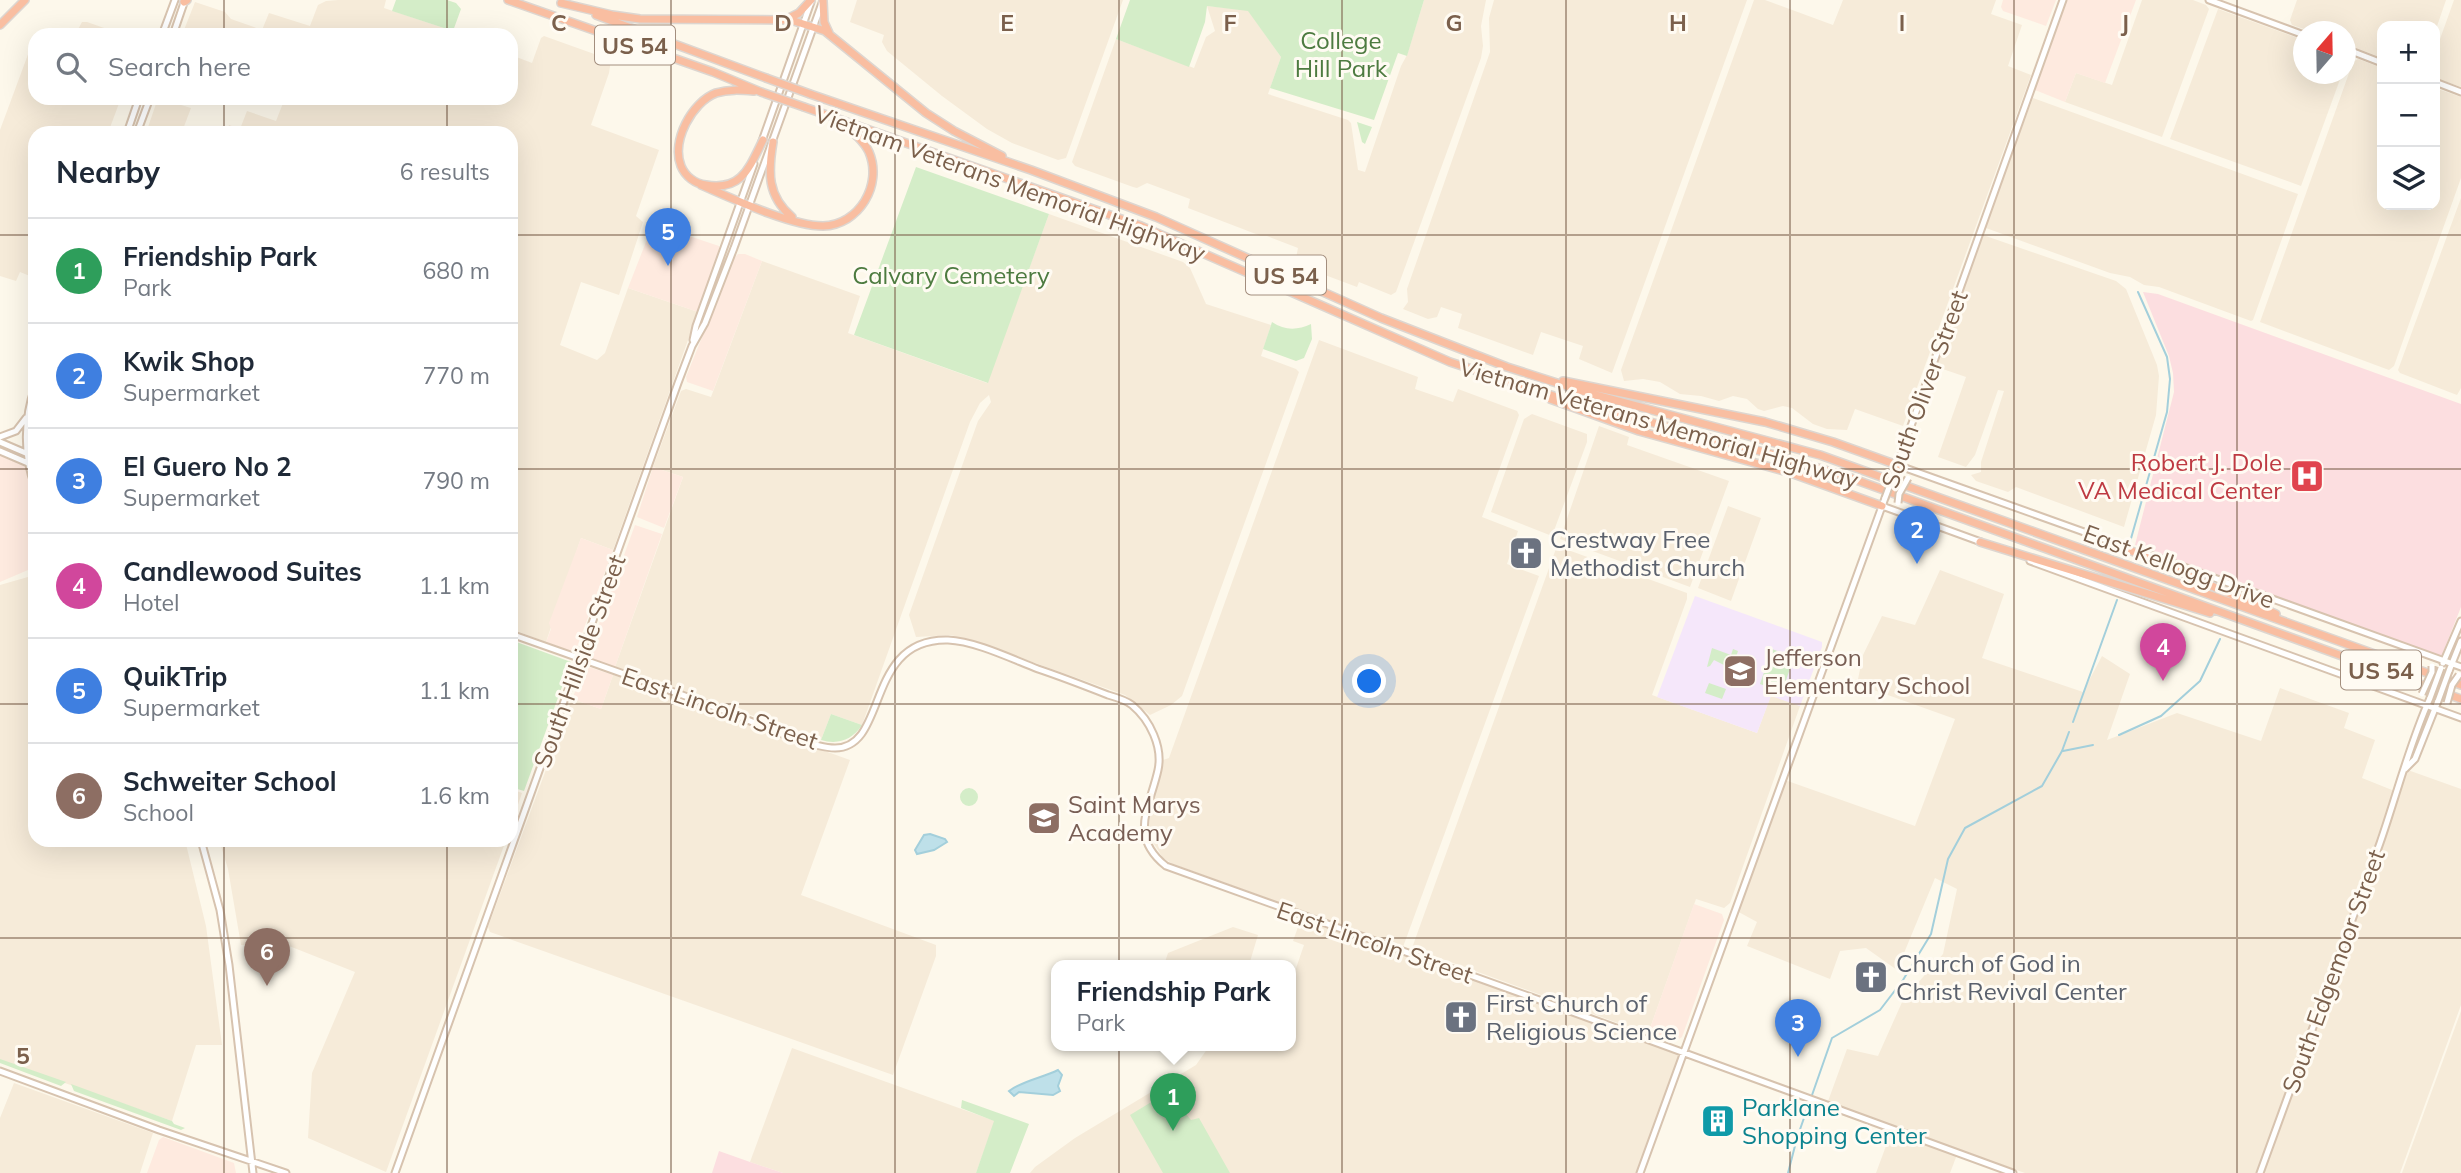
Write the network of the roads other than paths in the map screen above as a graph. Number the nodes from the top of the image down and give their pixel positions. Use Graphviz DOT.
graph roads {
  1 [pos="24,0"];
  2 [pos="175,0"];
  3 [pos="508,0"];
  4 [pos="811,0"];
  5 [pos="2063,0"];
  6 [pos="2209,0"];
  7 [pos="186,1"];
  8 [pos="557,1"];
  9 [pos="823,1"];
  10 [pos="783,20"];
  11 [pos="0,25"];
  12 [pos="803,25"];
  13 [pos="813,27"];
  14 [pos="165,28"];
  15 [pos="176,28"];
  16 [pos="2293,31"];
  17 [pos="832,36"];
  18 [pos="2356,54"];
  19 [pos="2377,61"];
  20 [pos="2440,84"];
  21 [pos="761,92"];
  22 [pos="2461,92"];
  23 [pos="137,105"];
  24 [pos="147,105"];
  25 [pos="829,116"];
  26 [pos="129,126"];
  27 [pos="140,126"];
  28 [pos="763,140"];
  29 [pos="773,142"];
  30 [pos="1031,170"];
  31 [pos="701,185"];
  32 [pos="740,202"];
  33 [pos="750,206"];
  34 [pos="802,222"];
  35 [pos="692,346"];
  36 [pos="1541,379"];
  37 [pos="1530,389"];
  38 [pos="28,416"];
  39 [pos="0,437"];
  40 [pos="0,442"];
  41 [pos="0,451"];
  42 [pos="28,453"];
  43 [pos="28,462"];
  44 [pos="1896,468"];
  45 [pos="1922,474"];
  46 [pos="1884,502"];
  47 [pos="1907,514"];
  48 [pos="1980,542"];
  49 [pos="2110,542"];
  50 [pos="2461,621"];
  51 [pos="518,637"];
  52 [pos="2461,640"];
  53 [pos="2301,641"];
  54 [pos="2348,644"];
  55 [pos="2422,653"];
  56 [pos="580,659"];
  57 [pos="2444,661"];
  58 [pos="2452,664"];
  59 [pos="2461,667"];
  60 [pos="2460,675"];
  61 [pos="2461,685"];
  62 [pos="2408,699"];
  63 [pos="2461,699"];
  64 [pos="2426,705"];
  65 [pos="2435,708"];
  66 [pos="2458,717"];
  67 [pos="2405,769"];
  68 [pos="518,832"];
  69 [pos="203,847"];
  70 [pos="513,847"];
  71 [pos="1684,1054"];
  72 [pos="0,1071"];
  73 [pos="252,1161"];
  74 [pos="253,1173"];
  75 [pos="286,1173"];
  76 [pos="396,1173"];
  77 [pos="1640,1173"];
  78 [pos="2013,1173"];
  79 [pos="2260,1173"];
  1 -- 11 [label="highway"];
  2 -- 14 [label="main road"];
  3 -- 21 [label="highway, Vietnam Veterans Memorial Highway / US 54"];
  4 -- 10 [label="highway"];
  4 -- 12 [label="main road, South Hillside Street"];
  5 -- 44 [label="main road, South Oliver Street"];
  6 -- 16 [label="main road"];
  7 -- 15 [label="main road"];
  8 -- 10 [label="highway"];
  8 -- 30 [label="highway, Vietnam Veterans Memorial Highway / US 54, bridge"];
  9 -- 13 [label="main road, South Hillside Street"];
  9 -- 17 [label="highway"];
  10 -- 12 [label="highway"];
  12 -- 13 [label="highway"];
  12 -- 28 [label="main road, South Hillside Street"];
  13 -- 17 [label="highway"];
  13 -- 29 [label="main road, South Hillside Street"];
  17 -- 30 [label="highway"];
  18 -- 19 [label="main road"];
  20 -- 22 [label="main road"];
  21 -- 25 [label="highway, Vietnam Veterans Memorial Highway / US 54, bridge"];
  21 -- 31 [label="highway"];
  23 -- 26 [label="main road"];
  24 -- 27 [label="main road"];
  25 -- 34 [label="highway"];
  25 -- 37 [label="highway, Vietnam Veterans Memorial Highway / US 54"];
  28 -- 31 [label="highway"];
  28 -- 32 [label="main road, South Hillside Street"];
  29 -- 33 [label="main road, South Hillside Street"];
  29 -- 34 [label="highway"];
  30 -- 36 [label="highway, Vietnam Veterans Memorial Highway / US 54"];
  31 -- 32 [label="highway"];
  32 -- 33 [label="highway"];
  32 -- 35 [label="main road, South Hillside Street"];
  33 -- 34 [label="highway"];
  33 -- 35 [label="main road, South Hillside Street"];
  35 -- 56 [label="main road, South Hillside Street"];
  36 -- 44 [label="highway"];
  36 -- 54 [label="highway, Vietnam Veterans Memorial Highway / US 54"];
  37 -- 46 [label="highway"];
  37 -- 53 [label="highway, Vietnam Veterans Memorial Highway / US 54"];
  38 -- 39 [label="main road"];
  38 -- 42 [label="main road"];
  40 -- 42 [label="main road"];
  41 -- 43 [label="main road"];
  44 -- 45 [label="main road, East Kellogg Drive"];
  44 -- 46 [label="main road, South Oliver Street, bridge"];
  45 -- 47 [label="main road, bridge"];
  45 -- 49 [label="main road, East Kellogg Drive"];
  46 -- 47 [label="main road, East Kellogg Drive"];
  46 -- 71 [label="main road, South Oliver Street"];
  47 -- 48 [label="main road, East Kellogg Drive"];
  48 -- 53 [label="highway"];
  48 -- 62 [label="main road, East Kellogg Drive"];
  49 -- 54 [label="highway"];
  49 -- 55 [label="main road, East Kellogg Drive"];
  50 -- 57 [label="main road, South Edgemoor Street"];
  51 -- 56 [label="main road, East Lincoln Street"];
  52 -- 58 [label="main road, South Edgemoor Street"];
  53 -- 63 [label="highway, Vietnam Veterans Memorial Highway / US 54"];
  54 -- 61 [label="highway, Vietnam Veterans Memorial Highway / US 54"];
  55 -- 57 [label="main road, East Kellogg Drive"];
  55 -- 62 [label="main road, bridge"];
  56 -- 68 [label="main road, South Hillside Street"];
  56 -- 71 [label="main road, East Lincoln Street"];
  57 -- 58 [label="main road, East Kellogg Drive"];
  57 -- 64 [label="main road, South Edgemoor Street, bridge"];
  58 -- 59 [label="main road, East Kellogg Drive"];
  58 -- 65 [label="main road, South Edgemoor Street, bridge"];
  60 -- 66 [label="main road, bridge"];
  62 -- 64 [label="main road, East Kellogg Drive"];
  64 -- 65 [label="main road, East Kellogg Drive"];
  64 -- 67 [label="main road, South Edgemoor Street"];
  65 -- 66 [label="main road, East Kellogg Drive"];
  65 -- 67 [label="main road, South Edgemoor Street"];
  67 -- 79 [label="main road, South Edgemoor Street"];
  69 -- 73 [label="main road"];
  70 -- 76 [label="main road, South Hillside Street"];
  71 -- 77 [label="main road, South Oliver Street"];
  71 -- 78 [label="main road, East Lincoln Street"];
  72 -- 73 [label="main road"];
  73 -- 74 [label="main road"];
  73 -- 75 [label="main road"];
}
